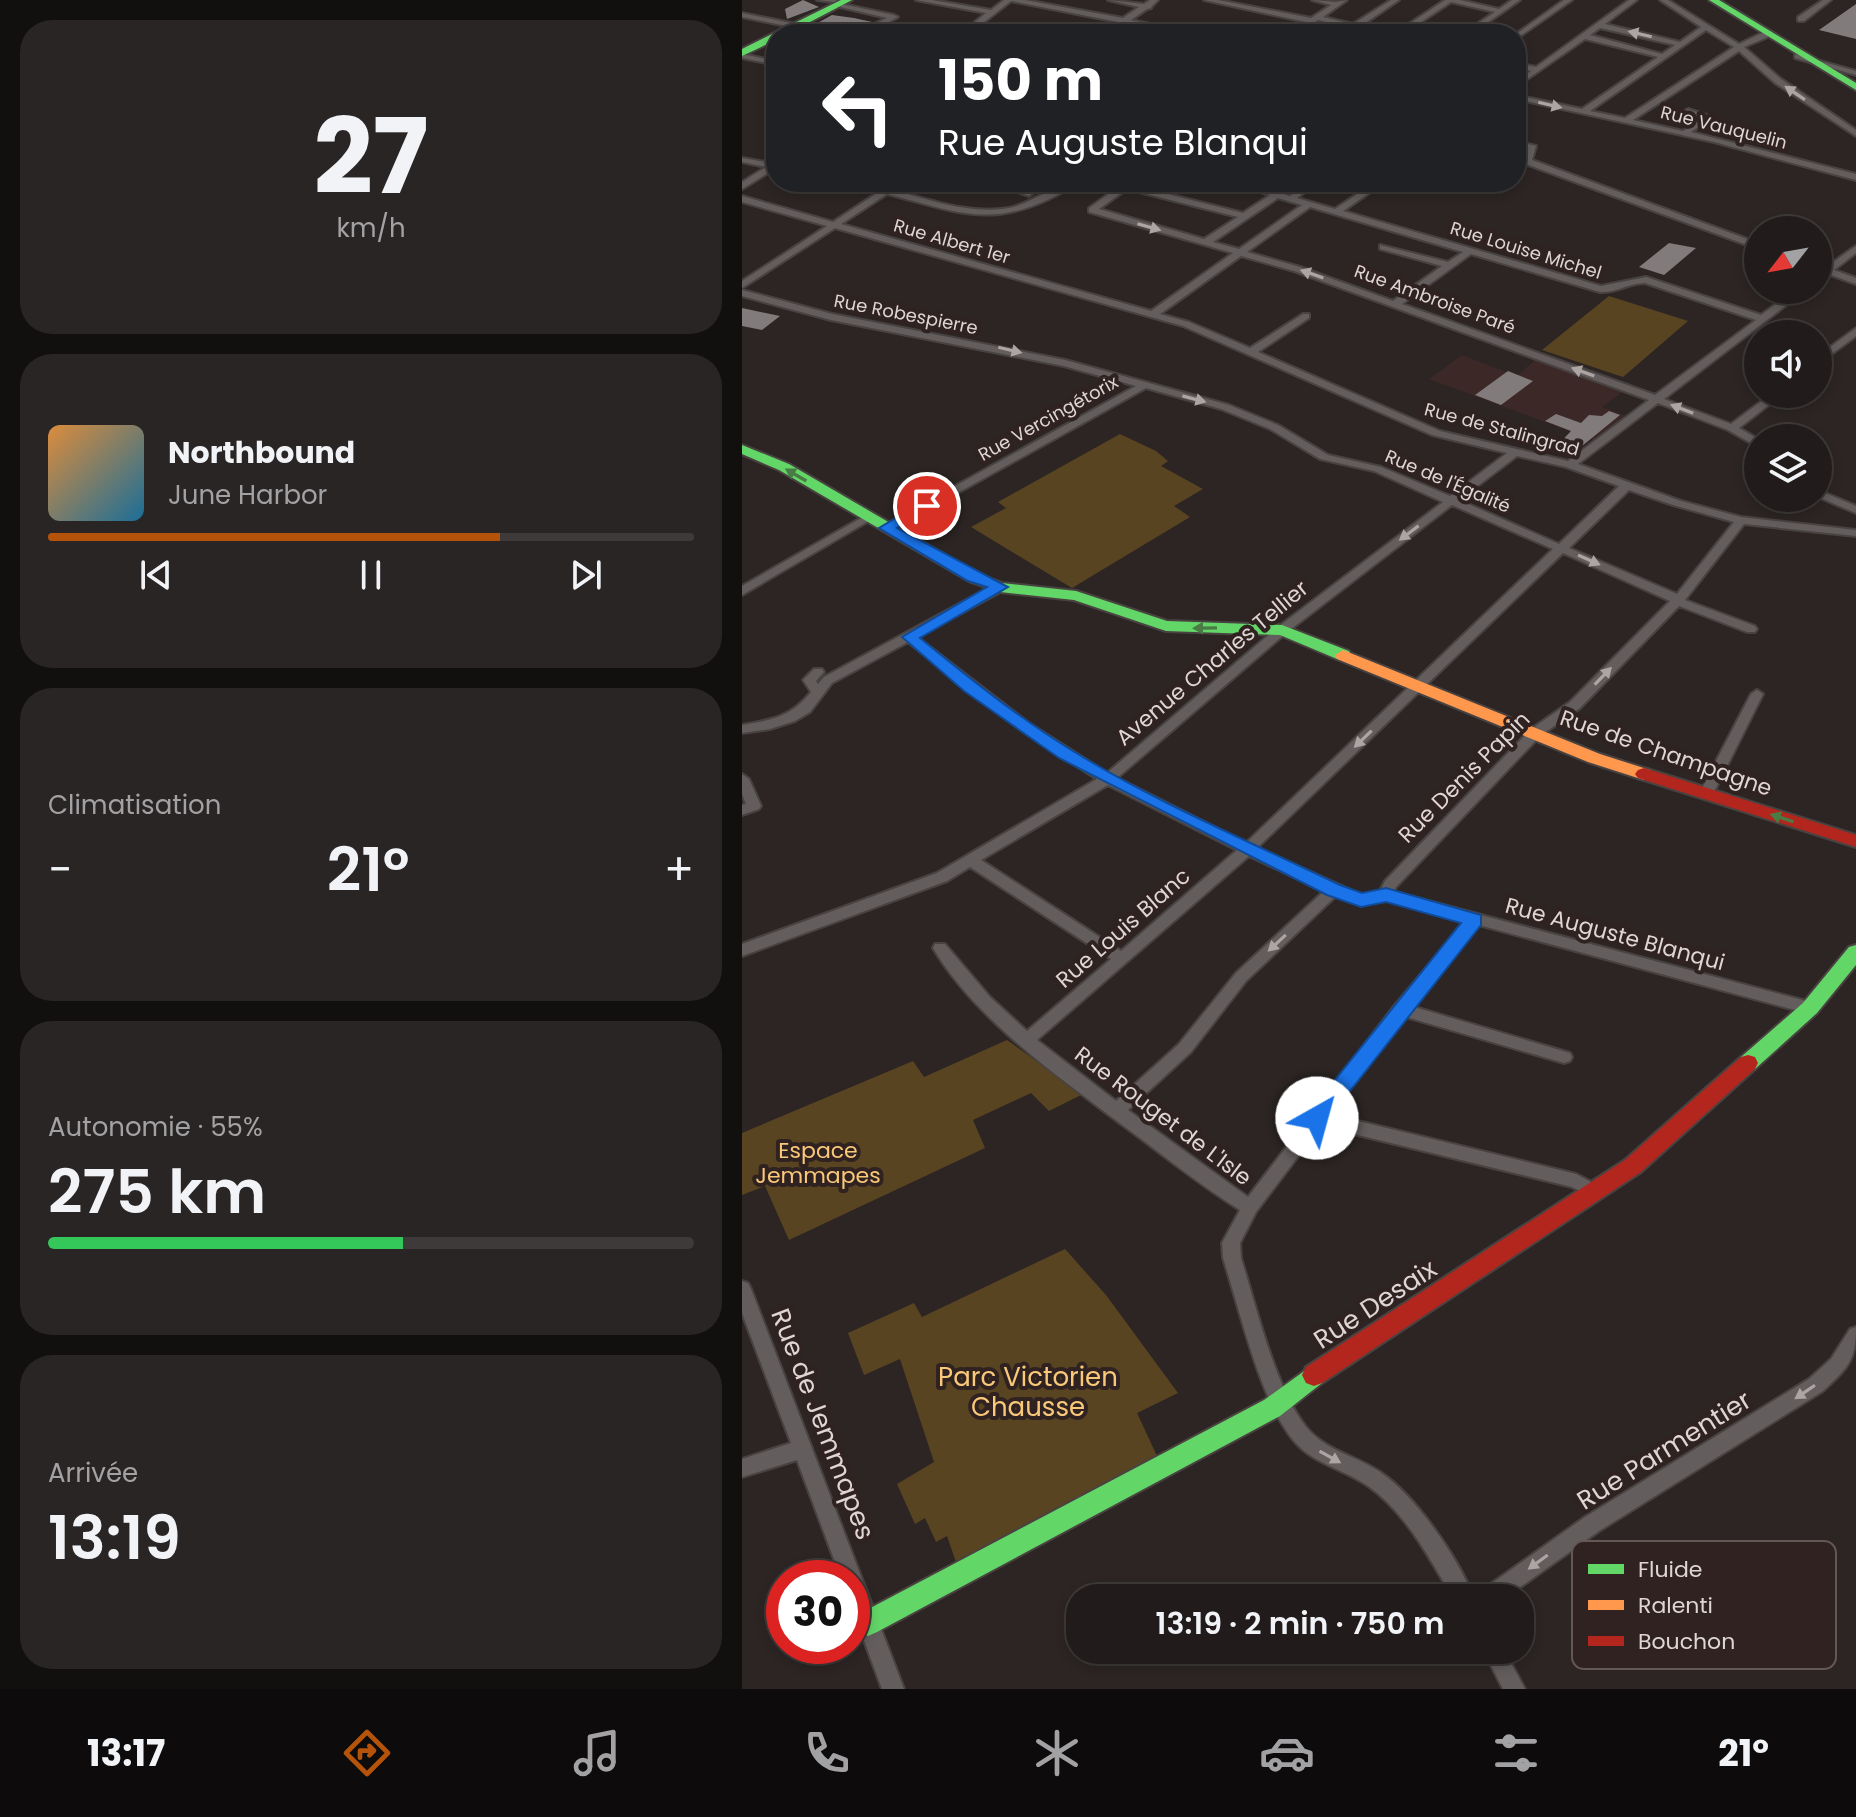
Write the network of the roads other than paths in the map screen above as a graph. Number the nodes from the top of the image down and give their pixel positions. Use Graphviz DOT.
graph roads {
  1 [pos="820,0"];
  2 [pos="834,0"];
  3 [pos="919,0"];
  4 [pos="1011,0"];
  5 [pos="1111,0"];
  6 [pos="1155,0"];
  7 [pos="1207,0"];
  8 [pos="1315,0"];
  9 [pos="1396,0"];
  10 [pos="1450,0"];
  11 [pos="1517,0"];
  12 [pos="1569,0"];
  13 [pos="1615,0"];
  14 [pos="1663,0"];
  15 [pos="1713,0"];
  16 [pos="1828,0"];
  17 [pos="1340,2"];
  18 [pos="1632,2"];
  19 [pos="845,3"];
  20 [pos="1149,7"];
  21 [pos="1501,11"];
  22 [pos="991,12"];
  23 [pos="742,15"];
  24 [pos="1315,19"];
  25 [pos="1801,19"];
  26 [pos="1128,20"];
  27 [pos="1747,21"];
  28 [pos="802,24"];
  29 [pos="881,24"];
  30 [pos="976,24"];
  31 [pos="1121,24"];
  32 [pos="1147,24"];
  33 [pos="1307,24"];
  34 [pos="1339,24"];
  35 [pos="1359,24"];
  36 [pos="1413,24"];
  37 [pos="1481,24"];
  38 [pos="1599,25"];
  39 [pos="1706,27"];
  40 [pos="766,28"];
  41 [pos="1526,30"];
  42 [pos="1765,35"];
  43 [pos="1584,36"];
  44 [pos="766,41"];
  45 [pos="1680,44"];
  46 [pos="1739,47"];
  47 [pos="745,51"];
  48 [pos="1663,56"];
  49 [pos="766,59"];
  50 [pos="1526,67"];
  51 [pos="1820,67"];
  52 [pos="1537,70"];
  53 [pos="1856,73"];
  54 [pos="1526,78"];
  55 [pos="1856,90"];
  56 [pos="1526,99"];
  57 [pos="1584,111"];
  58 [pos="1688,111"];
  59 [pos="1628,120"];
  60 [pos="1685,133"];
  61 [pos="1856,134"];
  62 [pos="1526,146"];
  63 [pos="742,160"];
  64 [pos="766,164"];
  65 [pos="766,170"];
  66 [pos="1856,177"];
  67 [pos="742,186"];
  68 [pos="884,192"];
  69 [pos="889,192"];
  70 [pos="1025,192"];
  71 [pos="1056,192"];
  72 [pos="1117,192"];
  73 [pos="1157,192"];
  74 [pos="1271,192"];
  75 [pos="1300,192"];
  76 [pos="1366,192"];
  77 [pos="1029,193"];
  78 [pos="1278,194"];
  79 [pos="1292,198"];
  80 [pos="742,199"];
  81 [pos="1310,203"];
  82 [pos="1339,210"];
  83 [pos="1244,216"];
  84 [pos="834,225"];
  85 [pos="1744,241"];
  86 [pos="1205,243"];
  87 [pos="1383,247"];
  88 [pos="1856,249"];
  89 [pos="1471,250"];
  90 [pos="1238,253"];
  91 [pos="1449,265"];
  92 [pos="1832,265"];
  93 [pos="1832,275"];
  94 [pos="1856,281"];
  95 [pos="742,285"];
  96 [pos="742,293"];
  97 [pos="1395,304"];
  98 [pos="1783,304"];
  99 [pos="1153,314"];
  100 [pos="1306,316"];
  101 [pos="1763,319"];
  102 [pos="1856,331"];
  103 [pos="1832,350"];
  104 [pos="1250,353"];
  105 [pos="1065,363"];
  106 [pos="1144,385"];
  107 [pos="1656,399"];
  108 [pos="1759,408"];
  109 [pos="1732,428"];
  110 [pos="1744,435"];
  111 [pos="742,449"];
  112 [pos="1515,452"];
  113 [pos="1570,465"];
  114 [pos="1627,485"];
  115 [pos="1832,499"];
  116 [pos="1451,501"];
  117 [pos="1856,510"];
  118 [pos="868,517"];
  119 [pos="1741,520"];
  120 [pos="887,528"];
  121 [pos="1856,533"];
  122 [pos="1560,549"];
  123 [pos="1000,587"];
  124 [pos="742,591"];
  125 [pos="1677,600"];
  126 [pos="1751,629"];
  127 [pos="1282,630"];
  128 [pos="910,637"];
  129 [pos="818,672"];
  130 [pos="1419,685"];
  131 [pos="819,694"];
  132 [pos="1757,694"];
  133 [pos="742,729"];
  134 [pos="1536,733"];
  135 [pos="742,779"];
  136 [pos="1108,779"];
  137 [pos="1706,794"];
  138 [pos="742,810"];
  139 [pos="1856,841"];
  140 [pos="1248,849"];
  141 [pos="972,861"];
  142 [pos="1334,890"];
  143 [pos="1386,895"];
  144 [pos="1475,920"];
  145 [pos="940,948"];
  146 [pos="742,950"];
  147 [pos="1856,952"];
  148 [pos="1122,959"];
  149 [pos="1810,1008"];
  150 [pos="1400,1009"];
  151 [pos="1027,1040"];
  152 [pos="1564,1057"];
  153 [pos="1116,1111"];
  154 [pos="1317,1118"];
  155 [pos="1593,1191"];
  156 [pos="1250,1207"];
  157 [pos="742,1289"];
  158 [pos="1856,1335"];
  159 [pos="1281,1399"];
  160 [pos="802,1449"];
  161 [pos="742,1468"];
  162 [pos="844,1560"];
  163 [pos="1455,1584"];
  164 [pos="1508,1584"];
  165 [pos="870,1622"];
  166 [pos="870,1628"];
  167 [pos="1501,1664"];
  168 [pos="893,1689"];
  169 [pos="1514,1689"];
  1 -- 2 [label="street"];
  3 -- 22 [label="street"];
  4 -- 22 [label="street"];
  4 -- 26 [label="street"];
  5 -- 20 [label="street"];
  6 -- 20 [label="street"];
  7 -- 24 [label="street"];
  8 -- 17 [label="street"];
  9 -- 35 [label="street"];
  10 -- 21 [label="street"];
  10 -- 36 [label="street"];
  11 -- 21 [label="street"];
  12 -- 41 [label="street"];
  13 -- 18 [label="street"];
  14 -- 39 [label="street"];
  15 -- 27 [label="street"];
  16 -- 25 [label="street"];
  17 -- 24 [label="street"];
  18 -- 38 [label="street"];
  19 -- 28 [label="street"];
  19 -- 29 [label="street"];
  20 -- 26 [label="street"];
  21 -- 37 [label="street"];
  22 -- 30 [label="street"];
  23 -- 40 [label="street"];
  24 -- 33 [label="street"];
  24 -- 34 [label="street"];
  26 -- 31 [label="street"];
  26 -- 32 [label="street"];
  27 -- 42 [label="street"];
  27 -- 51 [label="street"];
  38 -- 43 [label="street"];
  45 -- 38 [label="street, one-way"];
  39 -- 45 [label="street"];
  39 -- 46 [label="street"];
  42 -- 46 [label="street"];
  42 -- 51 [label="street"];
  43 -- 48 [label="street"];
  43 -- 52 [label="street"];
  44 -- 47 [label="street"];
  45 -- 48 [label="street"];
  46 -- 59 [label="street"];
  61 -- 46 [label="street, one-way"];
  47 -- 49 [label="street"];
  48 -- 57 [label="street"];
  50 -- 52 [label="street"];
  51 -- 53 [label="street"];
  51 -- 55 [label="street"];
  52 -- 54 [label="street"];
  56 -- 57 [label="street, Rue Vauquelin, one-way"];
  57 -- 59 [label="street, Rue Vauquelin"];
  58 -- 60 [label="street"];
  59 -- 60 [label="street, Rue Vauquelin"];
  60 -- 66 [label="street, Rue Vauquelin"];
  62 -- 85 [label="street"];
  63 -- 64 [label="street"];
  65 -- 67 [label="street"];
  68 -- 84 [label="street"];
  69 -- 71 [label="street"];
  70 -- 77 [label="street"];
  72 -- 86 [label="street, Rue Ambroise Paré, one-way"];
  73 -- 83 [label="street"];
  74 -- 78 [label="street, Rue Louise Michel"];
  75 -- 79 [label="street"];
  76 -- 82 [label="street"];
  78 -- 79 [label="street, Rue Louise Michel"];
  78 -- 83 [label="street"];
  79 -- 81 [label="street, Rue Louise Michel"];
  80 -- 84 [label="street, Rue Albert 1er"];
  81 -- 82 [label="street, Rue Louise Michel"];
  81 -- 90 [label="street"];
  82 -- 89 [label="street, Rue Louise Michel"];
  83 -- 86 [label="street"];
  84 -- 95 [label="street"];
  84 -- 99 [label="street, Rue Albert 1er"];
  86 -- 90 [label="street, Rue Ambroise Paré"];
  87 -- 91 [label="street"];
  88 -- 92 [label="street"];
  89 -- 91 [label="street"];
  89 -- 101 [label="street, Rue Louise Michel"];
  97 -- 90 [label="street, Rue Ambroise Paré, one-way"];
  90 -- 99 [label="street"];
  91 -- 97 [label="street"];
  93 -- 94 [label="street"];
  96 -- 105 [label="street, Rue Robespierre, one-way"];
  107 -- 97 [label="street, Rue Ambroise Paré, one-way"];
  98 -- 101 [label="street"];
  99 -- 104 [label="street, Rue de Stalingrad"];
  100 -- 104 [label="street"];
  101 -- 107 [label="street"];
  102 -- 103 [label="street"];
  104 -- 112 [label="street, Rue de Stalingrad"];
  105 -- 106 [label="street, Rue de l'Égalité"];
  106 -- 116 [label="street, Rue de l'Égalité, one-way"];
  106 -- 120 [label="street, Rue Vercingétorix"];
  109 -- 107 [label="street, Rue Ambroise Paré, one-way"];
  107 -- 113 [label="street"];
  108 -- 109 [label="street"];
  109 -- 110 [label="street, Rue Ambroise Paré"];
  118 -- 111 [label="street, Rue de Champagne, one-way"];
  112 -- 113 [label="street, Rue de Stalingrad"];
  112 -- 116 [label="street, Avenue Charles Tellier"];
  113 -- 114 [label="street, Rue de Stalingrad"];
  114 -- 119 [label="street, Rue de Stalingrad"];
  114 -- 122 [label="street, Rue Louis Blanc"];
  115 -- 117 [label="street"];
  116 -- 122 [label="street, Rue de l'Égalité"];
  116 -- 127 [label="street, Avenue Charles Tellier, one-way"];
  118 -- 120 [label="street, Rue de Champagne"];
  118 -- 124 [label="street"];
  119 -- 121 [label="street, Rue de Stalingrad"];
  119 -- 125 [label="street, Rue Denis Papin"];
  120 -- 123 [label="street, Rue de Champagne"];
  122 -- 125 [label="street, Rue de l'Égalité, one-way"];
  122 -- 130 [label="street, Rue Louis Blanc"];
  127 -- 123 [label="street, Rue de Champagne, one-way"];
  123 -- 128 [label="street"];
  125 -- 126 [label="street, Rue de l'Égalité"];
  134 -- 125 [label="street, Rue Denis Papin, one-way"];
  127 -- 130 [label="street, Rue de Champagne"];
  127 -- 136 [label="street, Avenue Charles Tellier"];
  128 -- 131 [label="street"];
  128 -- 136 [label="street, Rue Auguste Blanqui"];
  129 -- 131 [label="street"];
  130 -- 134 [label="street, Rue de Champagne"];
  130 -- 140 [label="street, Rue Louis Blanc, one-way"];
  131 -- 133 [label="street"];
  132 -- 137 [label="street"];
  134 -- 137 [label="street, Rue de Champagne"];
  134 -- 143 [label="street, Rue Denis Papin"];
  135 -- 138 [label="street"];
  136 -- 140 [label="street, Rue Auguste Blanqui"];
  136 -- 141 [label="street, Avenue Charles Tellier"];
  139 -- 137 [label="street, Rue de Champagne, one-way"];
  140 -- 142 [label="street, Rue Auguste Blanqui"];
  140 -- 148 [label="street, Rue Louis Blanc"];
  141 -- 146 [label="street, Avenue Charles Tellier"];
  141 -- 148 [label="street"];
  142 -- 143 [label="street, Rue Auguste Blanqui"];
  142 -- 153 [label="street, one-way"];
  143 -- 144 [label="street, Rue Auguste Blanqui"];
  144 -- 149 [label="street, Rue Auguste Blanqui"];
  144 -- 150 [label="street"];
  145 -- 151 [label="street, Rue Rouget de L'Isle"];
  147 -- 149 [label="street, Rue Desaix"];
  148 -- 151 [label="street, Rue Louis Blanc"];
  149 -- 155 [label="street, Rue Desaix"];
  150 -- 152 [label="street"];
  150 -- 154 [label="street"];
  151 -- 153 [label="street, Rue Rouget de L'Isle"];
  153 -- 156 [label="street, Rue Rouget de L'Isle"];
  154 -- 155 [label="street"];
  154 -- 156 [label="street"];
  155 -- 159 [label="street, Rue Desaix"];
  156 -- 159 [label="street, Rue Rouget de L'Isle"];
  157 -- 160 [label="street, Rue de Jemmapes"];
  158 -- 164 [label="street, Rue Parmentier, one-way"];
  159 -- 163 [label="street, Rue Rouget de L'Isle, one-way"];
  159 -- 165 [label="street, Rue Desaix"];
  160 -- 161 [label="street"];
  160 -- 162 [label="street, Rue de Jemmapes"];
  166 -- 168 [label="street, Rue de Jemmapes"];
  167 -- 169 [label="street"];
}
